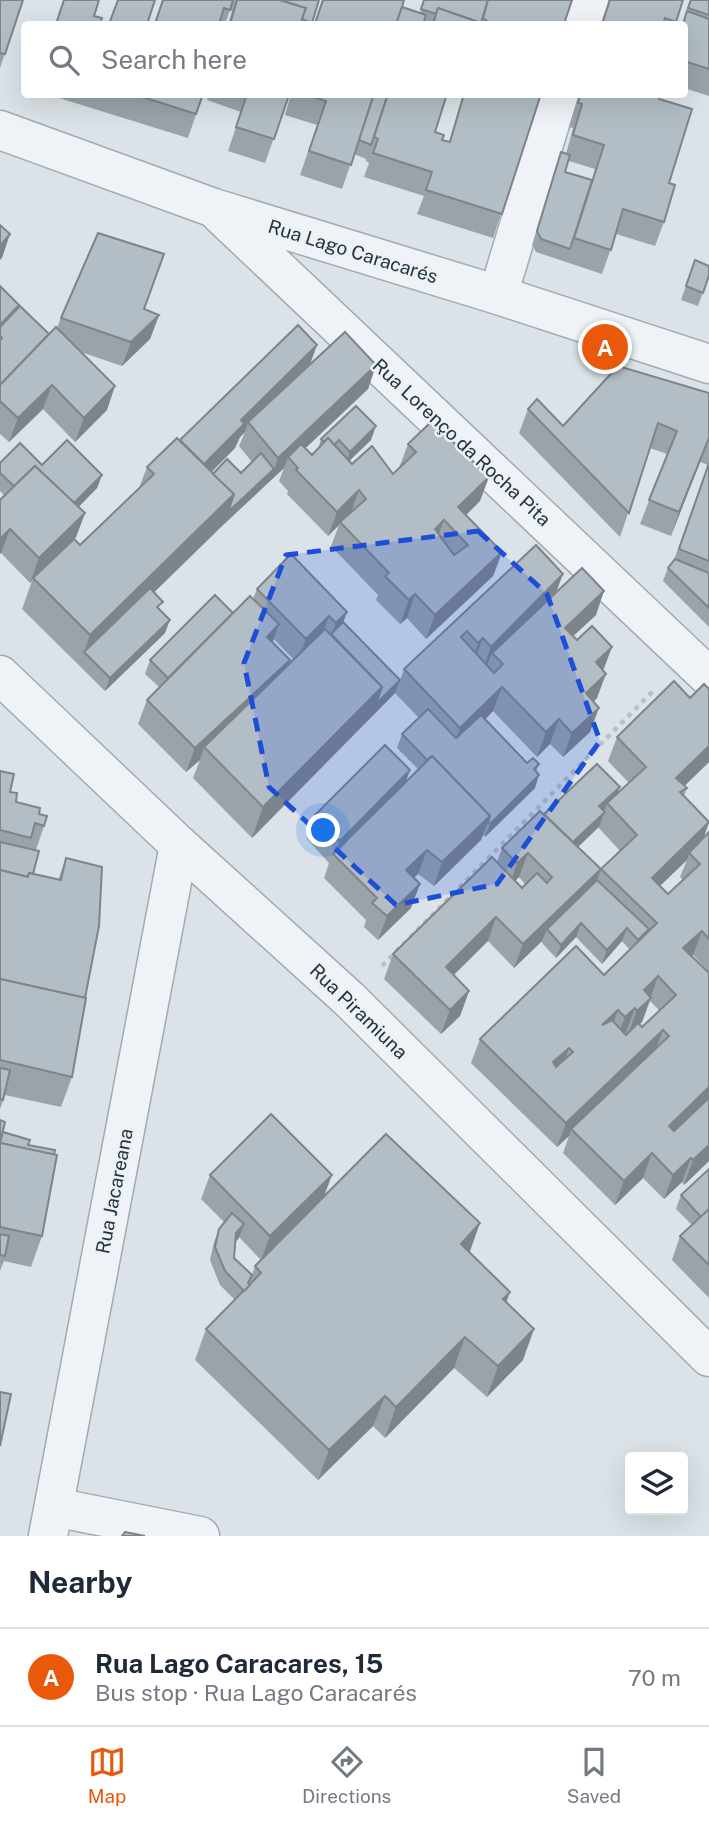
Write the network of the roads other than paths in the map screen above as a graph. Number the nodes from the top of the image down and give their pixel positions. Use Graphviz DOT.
graph roads {
  1 [pos="589,0"];
  2 [pos="582,21"];
  3 [pos="558,98"];
  4 [pos="0,130"];
  5 [pos="214,208"];
  6 [pos="498,295"];
  7 [pos="709,364"];
  8 [pos="698,667"];
  9 [pos="0,675"];
  10 [pos="179,845"];
  11 [pos="709,1357"];
  12 [pos="51,1521"];
  13 [pos="200,1536"];
  1 -- 2 [label="street"];
  3 -- 6 [label="street"];
  4 -- 5 [label="street, Rua Lago Caracarés"];
  5 -- 6 [label="street, Rua Lago Caracarés"];
  5 -- 8 [label="street, Rua Lorenço da Rocha Pita"];
  6 -- 7 [label="street, Rua Lago Caracarés"];
  9 -- 10 [label="street, Rua Piramiuna"];
  10 -- 11 [label="street, Rua Piramiuna"];
  10 -- 12 [label="street, Rua Jacareana"];
  12 -- 13 [label="street"];
}
